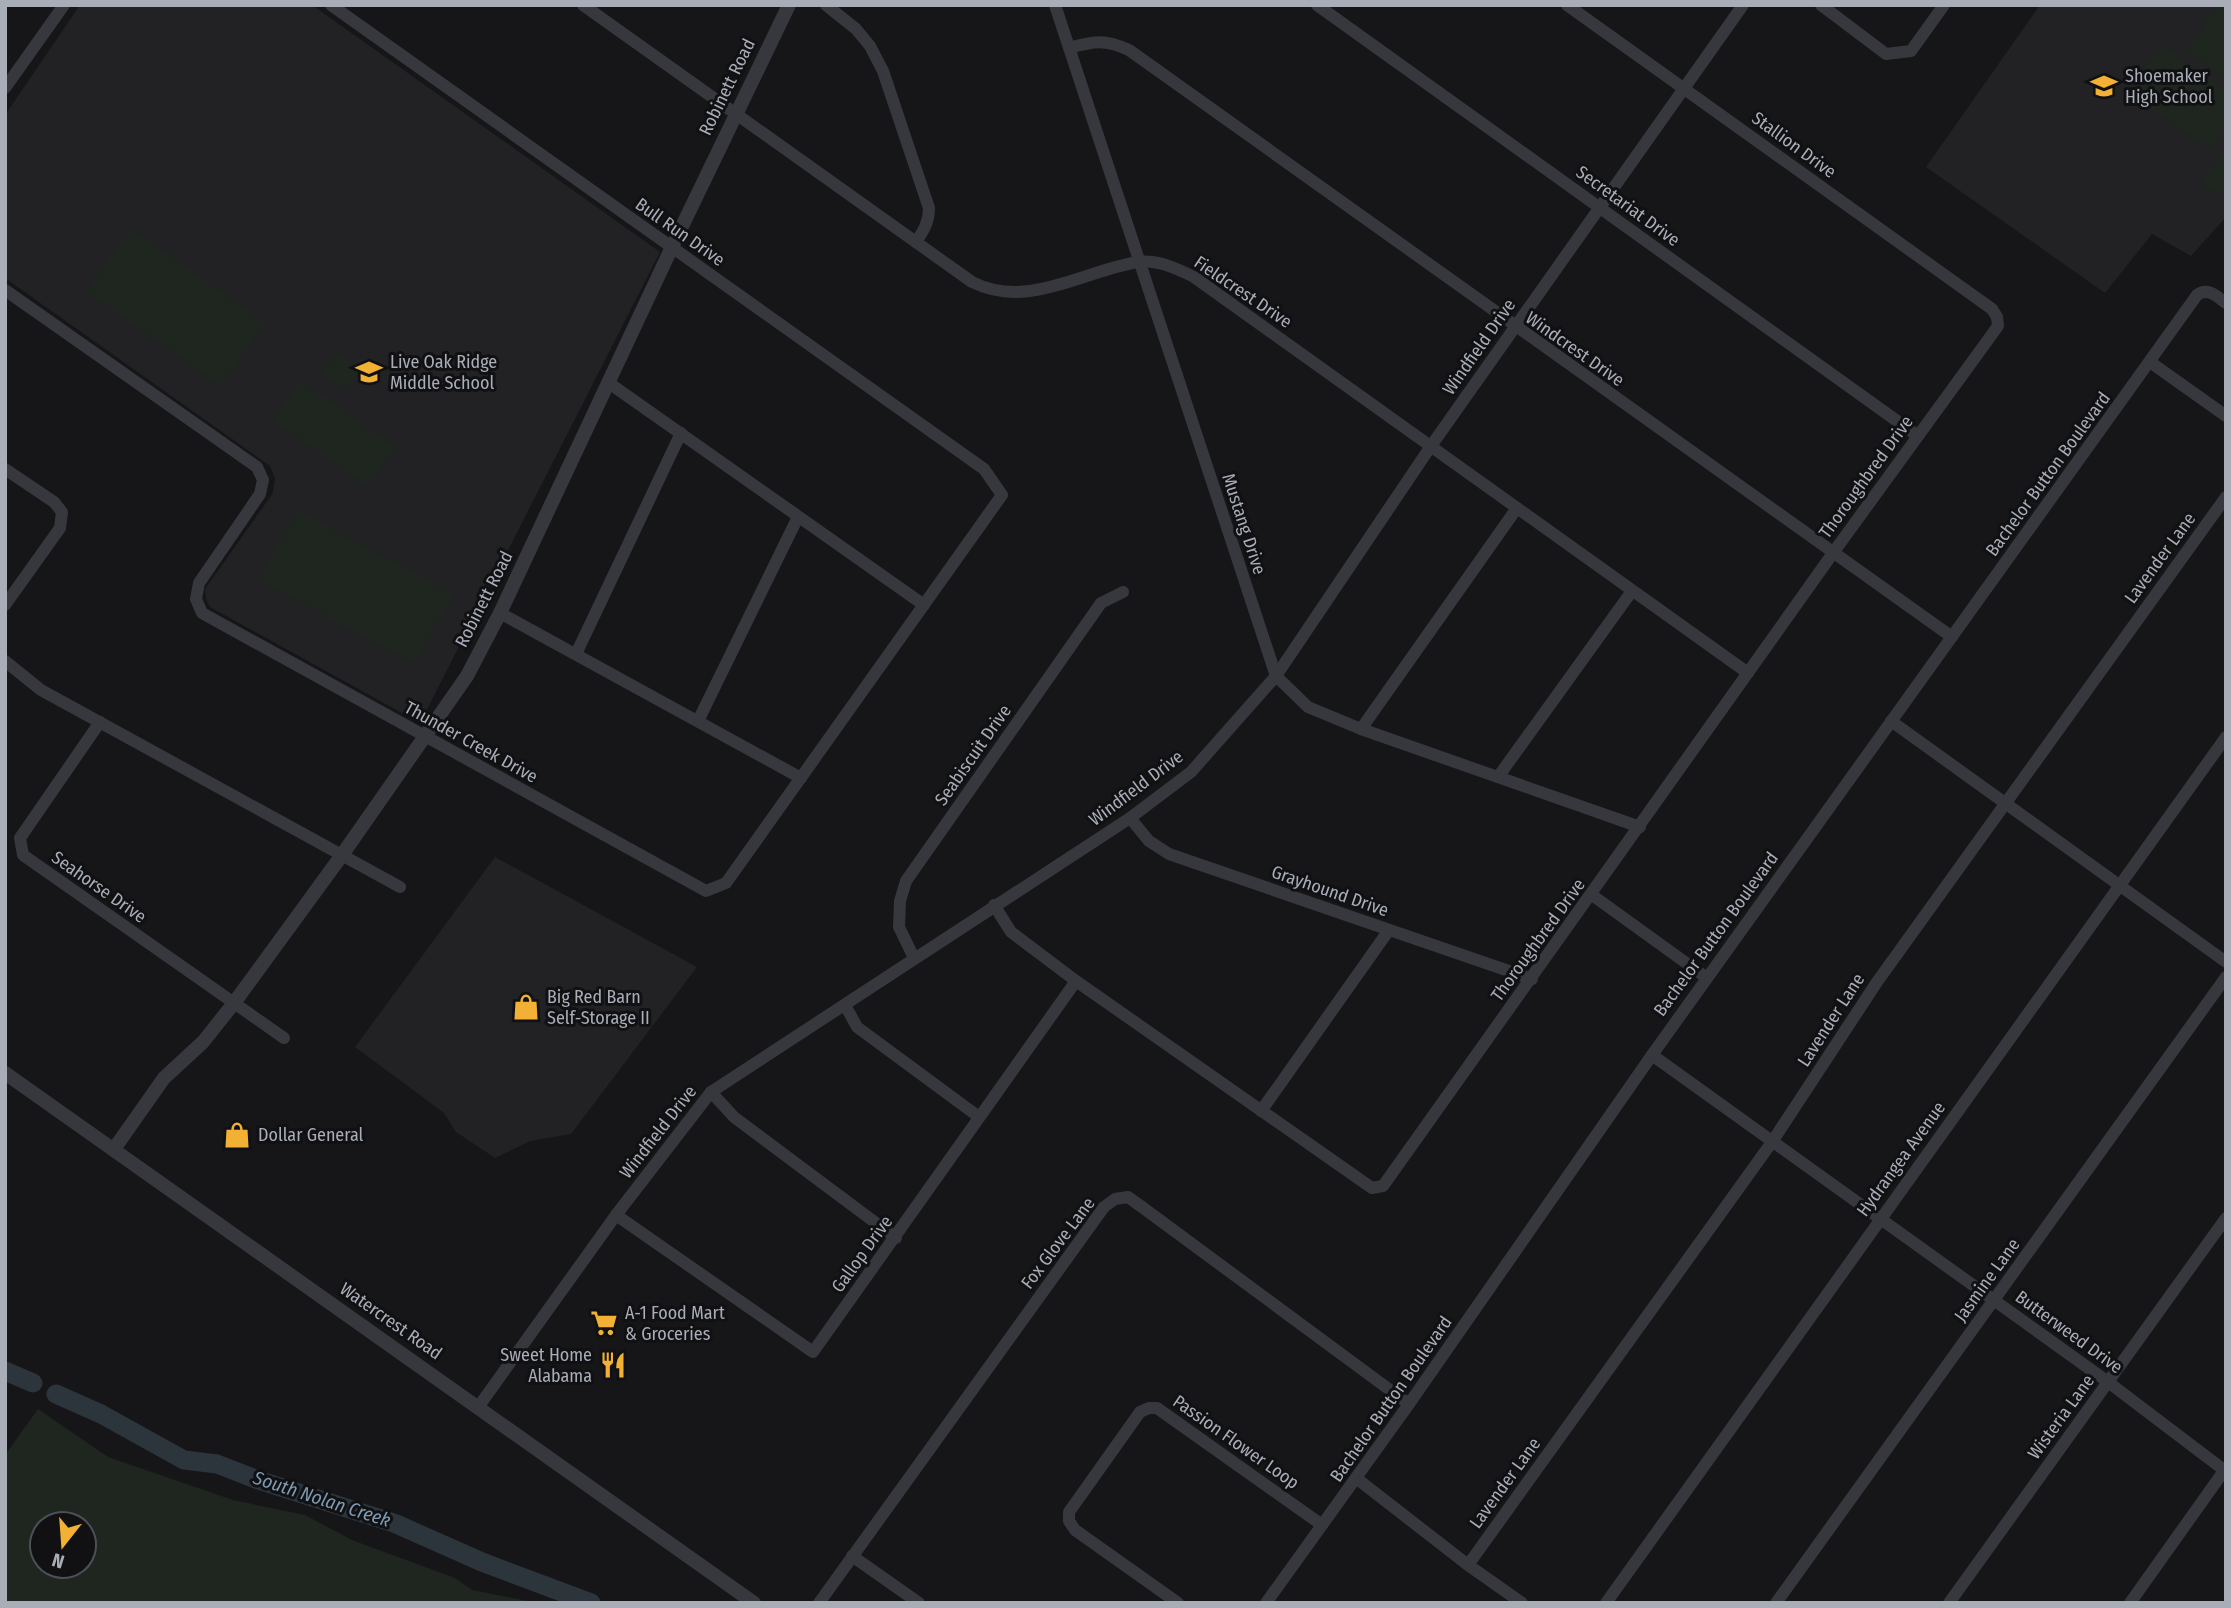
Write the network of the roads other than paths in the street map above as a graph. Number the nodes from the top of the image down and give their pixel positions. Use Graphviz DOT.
graph roads {
  1 [pos="64,5"];
  2 [pos="331,5"];
  3 [pos="583,5"];
  4 [pos="789,5"];
  5 [pos="826,5"];
  6 [pos="1055,5"];
  7 [pos="1317,5"];
  8 [pos="1567,5"];
  9 [pos="1744,5"];
  10 [pos="1821,5"];
  11 [pos="1944,5"];
  12 [pos="1069,48"];
  13 [pos="5,88"];
  14 [pos="1684,89"];
  15 [pos="735,114"];
  16 [pos="1601,208"];
  17 [pos="916,242"];
  18 [pos="672,247"];
  19 [pos="1140,262"];
  20 [pos="5,290"];
  21 [pos="2226,303"];
  22 [pos="1997,317"];
  23 [pos="1515,327"];
  24 [pos="2150,362"];
  25 [pos="609,383"];
  26 [pos="2226,416"];
  27 [pos="681,433"];
  28 [pos="1917,436"];
  29 [pos="1431,446"];
  30 [pos="5,469"];
  31 [pos="1002,495"];
  32 [pos="2226,497"];
  33 [pos="1517,508"];
  34 [pos="798,517"];
  35 [pos="1833,553"];
  36 [pos="1632,591"];
  37 [pos="1124,592"];
  38 [pos="5,605"];
  39 [pos="924,605"];
  40 [pos="500,613"];
  41 [pos="1952,637"];
  42 [pos="576,654"];
  43 [pos="5,662"];
  44 [pos="1748,673"];
  45 [pos="1276,676"];
  46 [pos="698,721"];
  47 [pos="1891,721"];
  48 [pos="100,722"];
  49 [pos="1361,729"];
  50 [pos="425,737"];
  51 [pos="2226,737"];
  52 [pos="801,778"];
  53 [pos="1498,778"];
  54 [pos="2005,803"];
  55 [pos="1130,818"];
  56 [pos="1640,827"];
  57 [pos="342,855"];
  58 [pos="2119,885"];
  59 [pos="400,887"];
  60 [pos="1592,895"];
  61 [pos="994,905"];
  62 [pos="1389,930"];
  63 [pos="914,958"];
  64 [pos="2226,962"];
  65 [pos="2226,977"];
  66 [pos="1707,978"];
  67 [pos="1532,979"];
  68 [pos="1076,981"];
  69 [pos="234,1003"];
  70 [pos="845,1005"];
  71 [pos="284,1038"];
  72 [pos="1652,1055"];
  73 [pos="5,1073"];
  74 [pos="711,1092"];
  75 [pos="1261,1111"];
  76 [pos="979,1117"];
  77 [pos="1772,1142"];
  78 [pos="114,1149"];
  79 [pos="616,1215"];
  80 [pos="2226,1218"];
  81 [pos="1879,1219"];
  82 [pos="896,1238"];
  83 [pos="1994,1300"];
  84 [pos="2108,1382"];
  85 [pos="1409,1404"];
  86 [pos="479,1406"];
  87 [pos="2225,1469"];
  88 [pos="1356,1478"];
  89 [pos="1322,1525"];
  90 [pos="852,1556"];
  91 [pos="1468,1565"];
  92 [pos="754,1603"];
  93 [pos="819,1603"];
  94 [pos="919,1603"];
  95 [pos="1178,1603"];
  96 [pos="1266,1603"];
  97 [pos="1522,1603"];
  98 [pos="1606,1603"];
  99 [pos="1776,1603"];
  100 [pos="1950,1603"];
  101 [pos="2130,1603"];
  1 -- 13 [label="street"];
  2 -- 18 [label="street, Bull Run Drive"];
  3 -- 15 [label="street, Fieldcrest Drive"];
  4 -- 15 [label="street, Robinett Road"];
  5 -- 17 [label="street"];
  6 -- 12 [label="street, Mustang Drive"];
  7 -- 16 [label="street, Secretariat Drive"];
  8 -- 14 [label="street, Stallion Drive"];
  9 -- 14 [label="street, Windfield Drive"];
  10 -- 11 [label="street"];
  12 -- 19 [label="street, Mustang Drive"];
  12 -- 23 [label="street, Windcrest Drive"];
  14 -- 16 [label="street, Windfield Drive"];
  14 -- 22 [label="street, Stallion Drive"];
  15 -- 17 [label="street, Fieldcrest Drive"];
  15 -- 18 [label="street, Robinett Road"];
  16 -- 23 [label="street, Windfield Drive"];
  16 -- 28 [label="street, Secretariat Drive"];
  17 -- 19 [label="street, Fieldcrest Drive"];
  18 -- 25 [label="street, Robinett Road"];
  18 -- 31 [label="street, Bull Run Drive"];
  19 -- 29 [label="street, Fieldcrest Drive"];
  19 -- 45 [label="street, Mustang Drive"];
  20 -- 50 [label="street, Thunder Creek Drive"];
  21 -- 24 [label="street, Bachelor Button Boulevard"];
  22 -- 28 [label="street, Thoroughbred Drive"];
  23 -- 29 [label="street, Windfield Drive"];
  23 -- 35 [label="street, Windcrest Drive"];
  24 -- 26 [label="street"];
  24 -- 41 [label="street, Bachelor Button Boulevard"];
  25 -- 27 [label="street"];
  25 -- 40 [label="street, Robinett Road"];
  27 -- 34 [label="street"];
  27 -- 42 [label="street"];
  28 -- 35 [label="street, Thoroughbred Drive"];
  29 -- 33 [label="street, Fieldcrest Drive"];
  29 -- 45 [label="street, Windfield Drive"];
  30 -- 38 [label="street"];
  31 -- 39 [label="street, Thunder Creek Drive"];
  32 -- 54 [label="street, Lavender Lane"];
  33 -- 36 [label="street, Fieldcrest Drive"];
  33 -- 49 [label="street"];
  34 -- 39 [label="street"];
  34 -- 46 [label="street"];
  35 -- 41 [label="street, Windcrest Drive"];
  35 -- 44 [label="street, Thoroughbred Drive"];
  36 -- 44 [label="street, Fieldcrest Drive"];
  36 -- 53 [label="street"];
  37 -- 63 [label="street, Seabiscuit Drive"];
  39 -- 52 [label="street, Thunder Creek Drive"];
  40 -- 42 [label="street"];
  40 -- 50 [label="street, Robinett Road"];
  41 -- 47 [label="street, Bachelor Button Boulevard"];
  42 -- 46 [label="street"];
  43 -- 48 [label="street"];
  44 -- 56 [label="street, Thoroughbred Drive"];
  45 -- 49 [label="street, Mustang Drive"];
  45 -- 55 [label="street, Windfield Drive"];
  46 -- 52 [label="street"];
  47 -- 54 [label="street"];
  47 -- 66 [label="street, Bachelor Button Boulevard"];
  48 -- 57 [label="street"];
  48 -- 69 [label="street, Seahorse Drive"];
  49 -- 53 [label="street, Mustang Drive"];
  50 -- 52 [label="street, Thunder Creek Drive"];
  50 -- 57 [label="street, Robinett Road"];
  51 -- 58 [label="street, Hydrangea Avenue"];
  53 -- 56 [label="street, Mustang Drive"];
  54 -- 58 [label="street"];
  54 -- 77 [label="street, Lavender Lane"];
  55 -- 61 [label="street, Windfield Drive"];
  55 -- 62 [label="street, Grayhound Drive"];
  56 -- 60 [label="street, Thoroughbred Drive"];
  57 -- 59 [label="street"];
  57 -- 69 [label="street, Robinett Road"];
  58 -- 64 [label="street"];
  58 -- 81 [label="street, Hydrangea Avenue"];
  60 -- 66 [label="street"];
  60 -- 67 [label="street, Thoroughbred Drive"];
  61 -- 63 [label="street, Windfield Drive"];
  61 -- 68 [label="street, Thoroughbred Drive"];
  62 -- 67 [label="street, Grayhound Drive"];
  62 -- 75 [label="street"];
  63 -- 70 [label="street, Windfield Drive"];
  65 -- 83 [label="street, Jasmine Lane"];
  66 -- 72 [label="street, Bachelor Button Boulevard"];
  67 -- 75 [label="street, Thoroughbred Drive"];
  68 -- 75 [label="street, Thoroughbred Drive"];
  68 -- 76 [label="street, Gallop Drive"];
  69 -- 71 [label="street, Seahorse Drive"];
  69 -- 78 [label="street, Robinett Road"];
  70 -- 74 [label="street, Windfield Drive"];
  70 -- 76 [label="street"];
  72 -- 77 [label="street, Butterweed Drive"];
  72 -- 85 [label="street, Bachelor Button Boulevard"];
  73 -- 78 [label="street, Watercrest Road"];
  74 -- 79 [label="street, Windfield Drive"];
  74 -- 82 [label="street"];
  76 -- 82 [label="street, Gallop Drive"];
  77 -- 81 [label="street, Butterweed Drive"];
  77 -- 91 [label="street, Lavender Lane"];
  78 -- 86 [label="street, Watercrest Road"];
  79 -- 82 [label="street, Gallop Drive"];
  79 -- 86 [label="street, Windfield Drive"];
  80 -- 84 [label="street, Wisteria Lane"];
  81 -- 83 [label="street, Butterweed Drive"];
  81 -- 98 [label="street, Hydrangea Avenue"];
  83 -- 84 [label="street, Butterweed Drive"];
  83 -- 99 [label="street, Jasmine Lane"];
  84 -- 87 [label="street, Butterweed Drive"];
  84 -- 100 [label="street, Wisteria Lane"];
  85 -- 88 [label="street, Bachelor Button Boulevard"];
  85 -- 90 [label="street, Fox Glove Lane"];
  86 -- 92 [label="street, Watercrest Road"];
  87 -- 101 [label="street"];
  88 -- 89 [label="street, Bachelor Button Boulevard"];
  88 -- 91 [label="street"];
  89 -- 95 [label="street, Passion Flower Loop"];
  89 -- 96 [label="street, Bachelor Button Boulevard"];
  90 -- 93 [label="street, Fox Glove Lane"];
  90 -- 94 [label="street"];
  91 -- 97 [label="street"];
}
